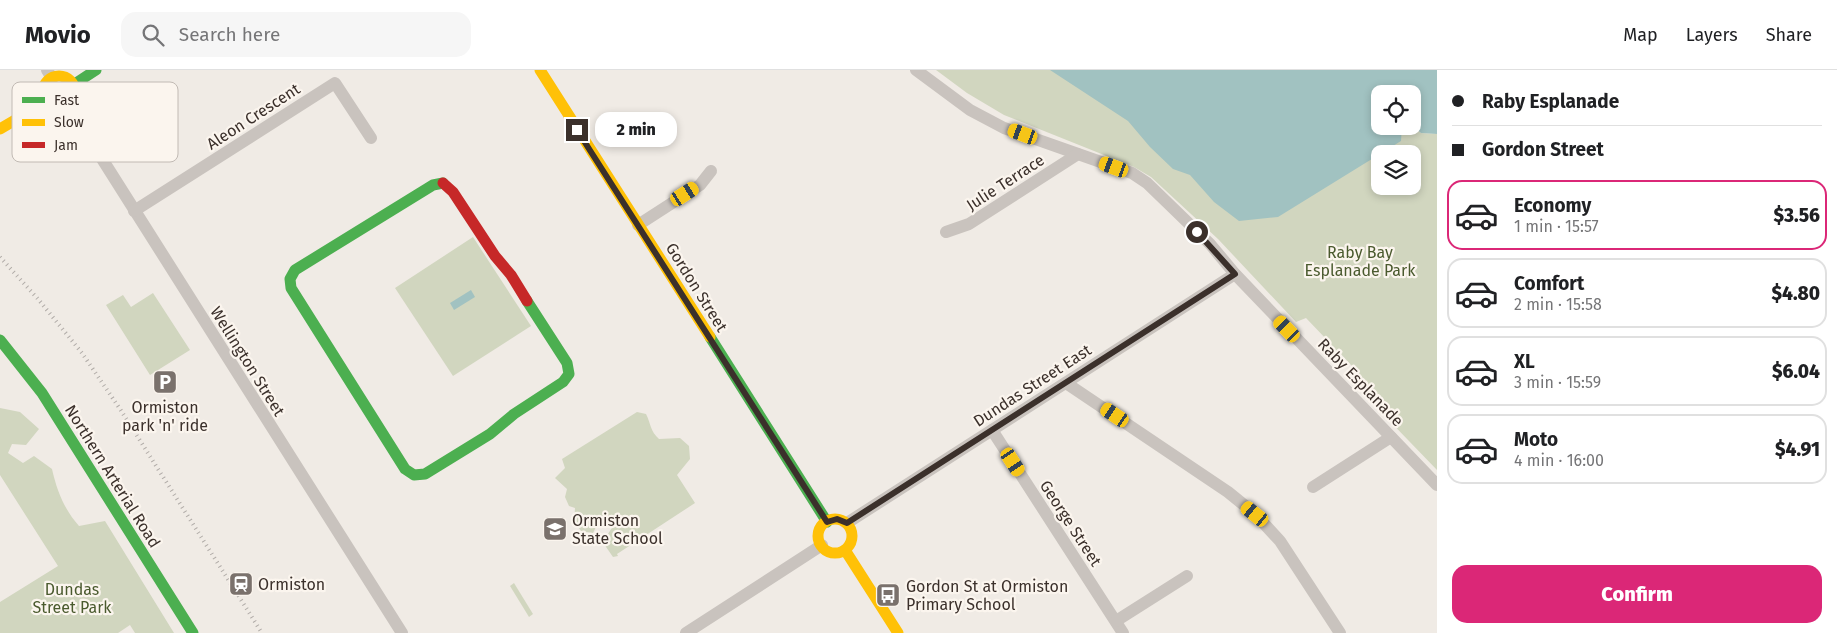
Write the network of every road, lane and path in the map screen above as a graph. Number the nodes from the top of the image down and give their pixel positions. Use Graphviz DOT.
graph roads {
  1 [pos="96,70"];
  2 [pos="540,70"];
  3 [pos="916,70"];
  4 [pos="49,74"];
  5 [pos="70,82"];
  6 [pos="78,82"];
  7 [pos="12,122"];
  8 [pos="0,129"];
  9 [pos="371,138"];
  10 [pos="1078,154"];
  11 [pos="103,162"];
  12 [pos="711,171"];
  13 [pos="134,211"];
  14 [pos="638,225"];
  15 [pos="946,232"];
  16 [pos="1235,274"];
  17 [pos="290,279"];
  18 [pos="0,340"];
  19 [pos="1066,382"];
  20 [pos="992,430"];
  21 [pos="1391,437"];
  22 [pos="1437,484"];
  23 [pos="1313,487"];
  24 [pos="827,522"];
  25 [pos="847,523"];
  26 [pos="822,545"];
  27 [pos="845,550"];
  28 [pos="1187,576"];
  29 [pos="1116,621"];
  30 [pos="193,633"];
  31 [pos="402,633"];
  32 [pos="686,633"];
  33 [pos="898,633"];
  34 [pos="1123,633"];
  35 [pos="1340,633"];
  1 -- 6 [label="street"];
  2 -- 14 [label="street, Gordon Street"];
  3 -- 10 [label="street, Raby Esplanade"];
  4 -- 5 [label="street"];
  7 -- 8 [label="street"];
  9 -- 13 [label="street, Aleon Crescent"];
  10 -- 15 [label="street, Julie Terrace"];
  10 -- 16 [label="street, Raby Esplanade"];
  11 -- 13 [label="street, Wellington Street"];
  12 -- 14 [label="street"];
  13 -- 31 [label="street, Wellington Street"];
  14 -- 24 [label="street, Gordon Street"];
  16 -- 19 [label="street, Dundas Street East"];
  16 -- 21 [label="street, Raby Esplanade"];
  17 -- 17 [label="street"];
  18 -- 30 [label="street, Northern Arterial Road"];
  19 -- 20 [label="street, Dundas Street East"];
  19 -- 35 [label="street"];
  20 -- 25 [label="street, Dundas Street East"];
  20 -- 29 [label="street, George Street"];
  21 -- 22 [label="street, Raby Esplanade"];
  21 -- 23 [label="street"];
  24 -- 25 [label="street"];
  24 -- 26 [label="street"];
  25 -- 27 [label="street"];
  26 -- 27 [label="street"];
  26 -- 32 [label="street"];
  27 -- 33 [label="street"];
  28 -- 29 [label="street"];
  29 -- 34 [label="street, George Street"];
}
